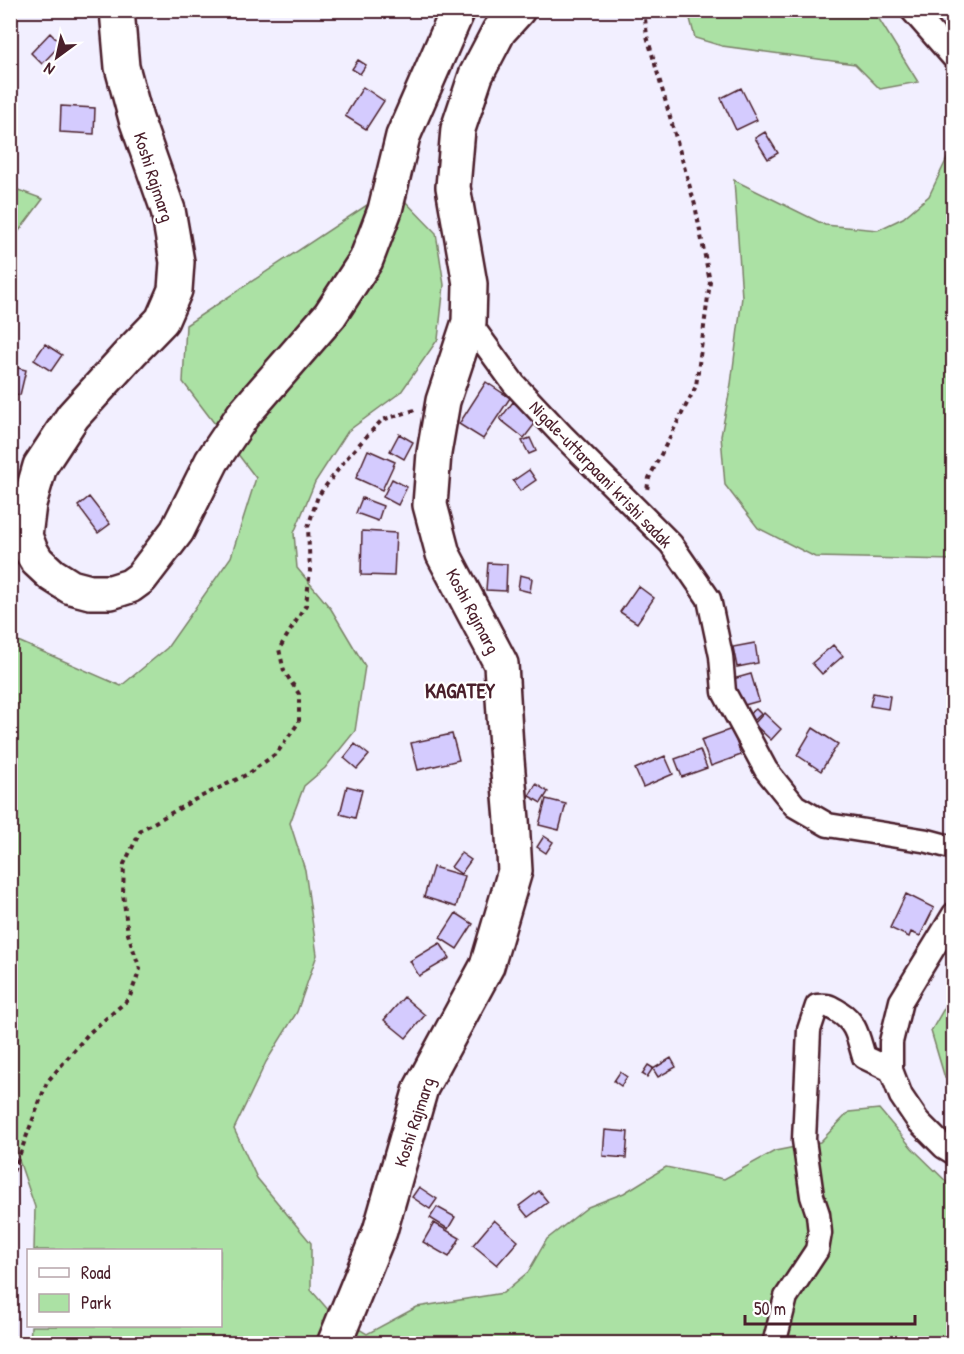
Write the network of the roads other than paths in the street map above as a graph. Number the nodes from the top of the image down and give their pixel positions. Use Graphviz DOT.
graph roads {
  1 [pos="117,10"];
  2 [pos="458,10"];
  3 [pos="518,10"];
  4 [pos="912,10"];
  5 [pos="954,58"];
  6 [pos="468,322"];
  7 [pos="954,848"];
  8 [pos="954,914"];
  9 [pos="891,1070"];
  10 [pos="954,1153"];
  11 [pos="334,1344"];
  12 [pos="774,1344"];
  1 -- 2 [label="main road, Koshi Rajmarg"];
  3 -- 6 [label="main road, Koshi Rajmarg"];
  4 -- 5 [label="street"];
  6 -- 7 [label="street, Nigale-uttarpaani krishi sadak"];
  6 -- 11 [label="main road, Koshi Rajmarg"];
  8 -- 9 [label="street"];
  9 -- 10 [label="street"];
  9 -- 12 [label="street"];
}
